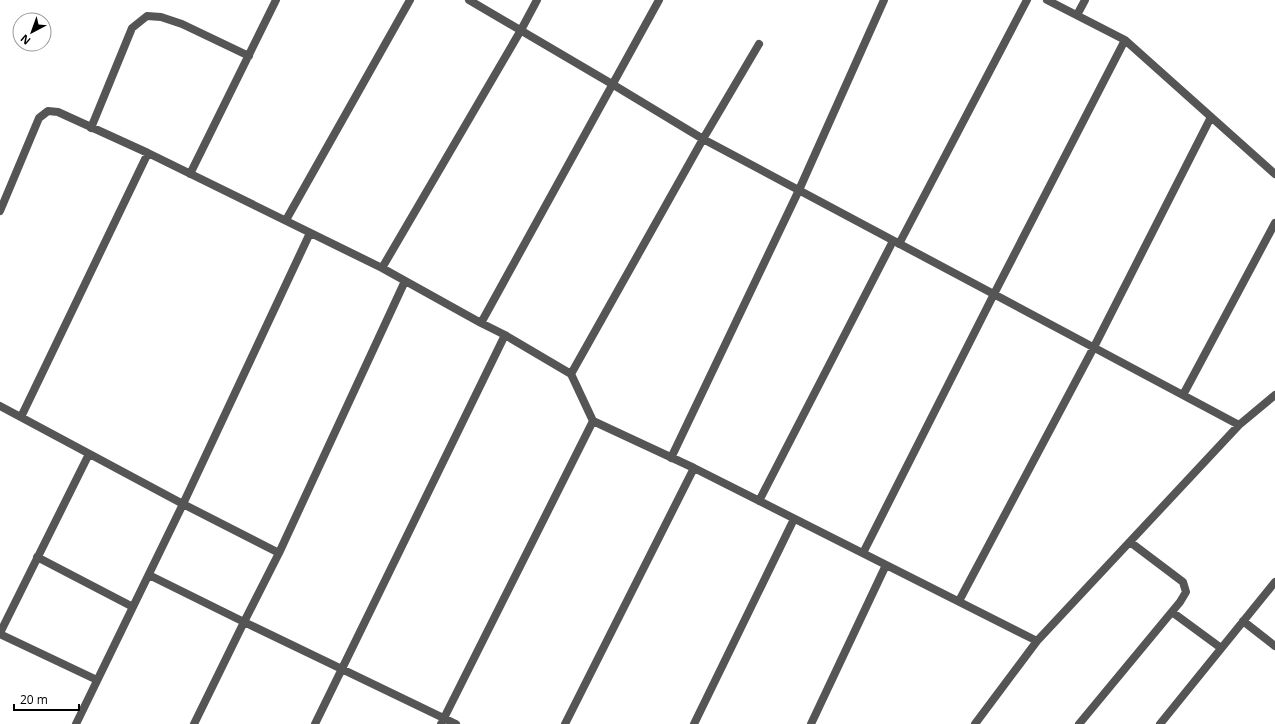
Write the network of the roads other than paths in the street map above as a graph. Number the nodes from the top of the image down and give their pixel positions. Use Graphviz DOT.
graph roads {
  1 [pos="276,0"];
  2 [pos="410,0"];
  3 [pos="469,0"];
  4 [pos="537,0"];
  5 [pos="659,0"];
  6 [pos="884,0"];
  7 [pos="1027,0"];
  8 [pos="1047,0"];
  9 [pos="1085,0"];
  10 [pos="1076,15"];
  11 [pos="521,30"];
  12 [pos="1125,40"];
  13 [pos="759,44"];
  14 [pos="249,56"];
  15 [pos="612,84"];
  16 [pos="1211,116"];
  17 [pos="91,128"];
  18 [pos="703,139"];
  19 [pos="148,153"];
  20 [pos="190,174"];
  21 [pos="1275,174"];
  22 [pos="799,190"];
  23 [pos="0,211"];
  24 [pos="286,220"];
  25 [pos="1275,223"];
  26 [pos="310,233"];
  27 [pos="896,242"];
  28 [pos="382,268"];
  29 [pos="405,281"];
  30 [pos="994,294"];
  31 [pos="481,323"];
  32 [pos="505,335"];
  33 [pos="1094,347"];
  34 [pos="571,374"];
  35 [pos="1275,394"];
  36 [pos="1183,395"];
  37 [pos="0,406"];
  38 [pos="21,417"];
  39 [pos="593,421"];
  40 [pos="1239,425"];
  41 [pos="90,454"];
  42 [pos="671,458"];
  43 [pos="694,468"];
  44 [pos="759,501"];
  45 [pos="183,504"];
  46 [pos="794,518"];
  47 [pos="1130,542"];
  48 [pos="279,553"];
  49 [pos="863,553"];
  50 [pos="37,557"];
  51 [pos="886,565"];
  52 [pos="149,575"];
  53 [pos="1275,582"];
  54 [pos="959,601"];
  55 [pos="133,606"];
  56 [pos="1172,612"];
  57 [pos="1243,621"];
  58 [pos="244,622"];
  59 [pos="0,634"];
  60 [pos="1037,641"];
  61 [pos="1275,646"];
  62 [pos="1221,648"];
  63 [pos="342,669"];
  64 [pos="97,680"];
  65 [pos="442,721"];
  66 [pos="76,724"];
  67 [pos="194,724"];
  68 [pos="315,724"];
  69 [pos="456,724"];
  70 [pos="565,724"];
  71 [pos="694,724"];
  72 [pos="811,724"];
  73 [pos="975,724"];
  74 [pos="1078,724"];
  75 [pos="1160,724"];
  1 -- 14 [label="street"];
  2 -- 24 [label="street"];
  3 -- 11 [label="street"];
  4 -- 11 [label="street"];
  5 -- 15 [label="street"];
  6 -- 22 [label="street"];
  7 -- 27 [label="street"];
  8 -- 10 [label="street"];
  9 -- 10 [label="street"];
  10 -- 12 [label="street"];
  11 -- 15 [label="street"];
  11 -- 28 [label="street"];
  12 -- 16 [label="street"];
  12 -- 30 [label="street"];
  13 -- 18 [label="street"];
  14 -- 17 [label="street"];
  14 -- 20 [label="street"];
  15 -- 18 [label="street"];
  15 -- 31 [label="street"];
  16 -- 21 [label="street"];
  16 -- 33 [label="street"];
  17 -- 19 [label="street"];
  17 -- 23 [label="street"];
  18 -- 22 [label="street"];
  18 -- 34 [label="street"];
  19 -- 20 [label="street"];
  19 -- 38 [label="street"];
  20 -- 24 [label="street"];
  22 -- 27 [label="street"];
  22 -- 42 [label="street"];
  24 -- 26 [label="street"];
  25 -- 36 [label="street"];
  26 -- 28 [label="street"];
  26 -- 45 [label="street"];
  27 -- 30 [label="street"];
  27 -- 44 [label="street"];
  28 -- 29 [label="street"];
  29 -- 31 [label="street"];
  29 -- 48 [label="street"];
  30 -- 33 [label="street"];
  30 -- 49 [label="street"];
  31 -- 32 [label="street"];
  32 -- 34 [label="street"];
  32 -- 63 [label="street"];
  33 -- 36 [label="street"];
  33 -- 54 [label="street"];
  34 -- 39 [label="street"];
  35 -- 40 [label="street"];
  36 -- 40 [label="street"];
  37 -- 38 [label="street"];
  38 -- 41 [label="street"];
  39 -- 42 [label="street"];
  39 -- 65 [label="street"];
  40 -- 47 [label="street"];
  41 -- 45 [label="street"];
  41 -- 50 [label="street"];
  42 -- 43 [label="street"];
  43 -- 44 [label="street"];
  43 -- 70 [label="street"];
  44 -- 46 [label="street"];
  45 -- 48 [label="street"];
  45 -- 52 [label="street"];
  46 -- 49 [label="street"];
  46 -- 71 [label="street"];
  47 -- 56 [label="street"];
  47 -- 60 [label="street"];
  48 -- 58 [label="street"];
  49 -- 51 [label="street"];
  50 -- 55 [label="street"];
  50 -- 59 [label="street"];
  51 -- 54 [label="street"];
  51 -- 72 [label="street"];
  52 -- 55 [label="street"];
  52 -- 58 [label="street"];
  53 -- 57 [label="street"];
  54 -- 60 [label="street"];
  55 -- 64 [label="street"];
  56 -- 62 [label="street"];
  56 -- 74 [label="street"];
  57 -- 61 [label="street"];
  57 -- 62 [label="street"];
  58 -- 63 [label="street"];
  58 -- 67 [label="street"];
  59 -- 64 [label="street"];
  60 -- 73 [label="street"];
  62 -- 75 [label="street"];
  63 -- 65 [label="street"];
  63 -- 68 [label="street"];
  64 -- 66 [label="street"];
  65 -- 69 [label="street"];
}
